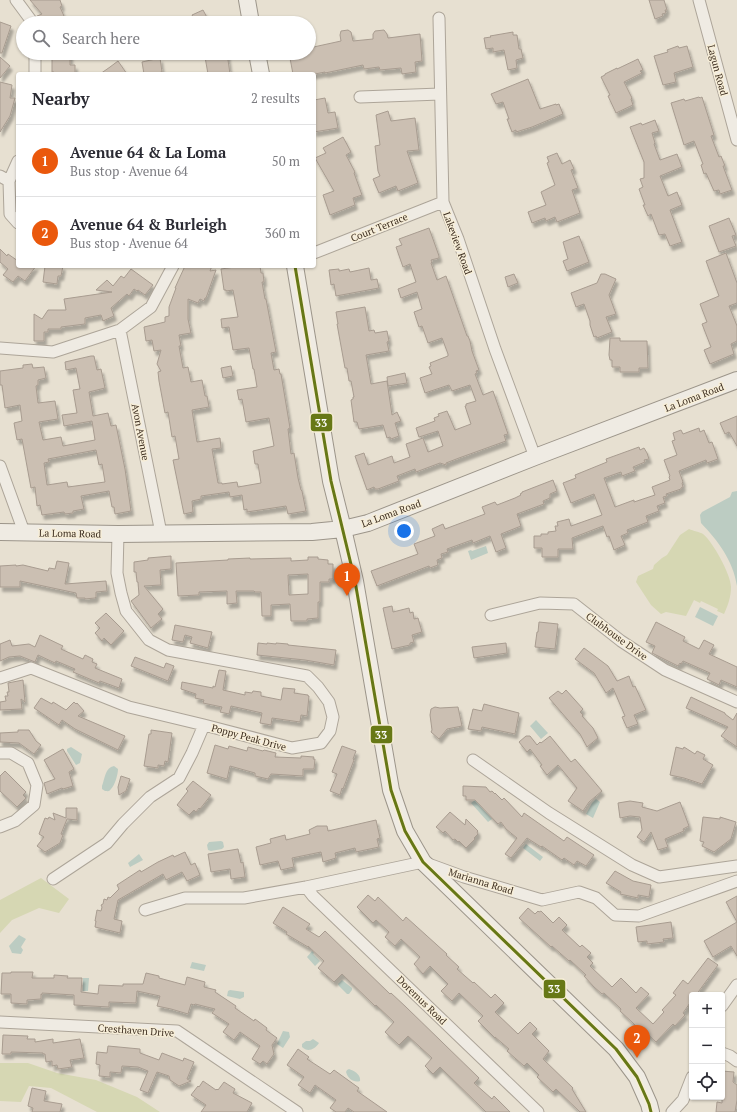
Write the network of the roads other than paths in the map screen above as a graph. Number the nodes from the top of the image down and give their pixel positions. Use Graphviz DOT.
graph roads {
  1 [pos="16,0"];
  2 [pos="247,0"];
  3 [pos="699,0"];
  4 [pos="28,16"];
  5 [pos="250,16"];
  6 [pos="439,18"];
  7 [pos="35,60"];
  8 [pos="258,60"];
  9 [pos="35,72"];
  10 [pos="261,72"];
  11 [pos="440,94"];
  12 [pos="360,97"];
  13 [pos="737,140"];
  14 [pos="16,163"];
  15 [pos="4,178"];
  16 [pos="443,202"];
  17 [pos="16,221"];
  18 [pos="316,252"];
  19 [pos="172,268"];
  20 [pos="295,268"];
  21 [pos="120,330"];
  22 [pos="0,348"];
  23 [pos="737,380"];
  24 [pos="535,457"];
  25 [pos="0,466"];
  26 [pos="343,529"];
  27 [pos="0,532"];
  28 [pos="24,532"];
  29 [pos="161,533"];
  30 [pos="118,534"];
  31 [pos="491,615"];
  32 [pos="0,678"];
  33 [pos="737,702"];
  34 [pos="204,725"];
  35 [pos="0,753"];
  36 [pos="473,760"];
  37 [pos="0,827"];
  38 [pos="423,862"];
  39 [pos="737,866"];
  40 [pos="53,879"];
  41 [pos="737,881"];
  42 [pos="306,887"];
  43 [pos="145,910"];
  44 [pos="737,985"];
  45 [pos="725,1002"];
  46 [pos="0,1022"];
  47 [pos="725,1054"];
  48 [pos="737,1061"];
  49 [pos="689,1083"];
  50 [pos="297,1112"];
  51 [pos="538,1112"];
  52 [pos="651,1112"];
  53 [pos="672,1112"];
  1 -- 4 [label="street"];
  2 -- 5 [label="street"];
  3 -- 13 [label="street, Lagun Road"];
  6 -- 11 [label="street, Lakeview Road"];
  7 -- 9 [label="street"];
  8 -- 10 [label="street"];
  11 -- 12 [label="street"];
  11 -- 16 [label="street, Lakeview Road"];
  14 -- 15 [label="street"];
  15 -- 17 [label="street"];
  16 -- 18 [label="street, Court Terrace"];
  16 -- 24 [label="street, Lakeview Road"];
  19 -- 21 [label="street"];
  20 -- 26 [label="street"];
  21 -- 22 [label="street"];
  21 -- 29 [label="street, Avon Avenue"];
  23 -- 24 [label="street, La Loma Road"];
  24 -- 26 [label="street, La Loma Road"];
  25 -- 28 [label="street"];
  26 -- 29 [label="street, La Loma Road"];
  26 -- 38 [label="street"];
  27 -- 28 [label="street, La Loma Road"];
  28 -- 30 [label="street, La Loma Road"];
  29 -- 30 [label="street, La Loma Road"];
  30 -- 34 [label="street, Poppy Peak Drive"];
  31 -- 33 [label="street, Clubhouse Drive"];
  32 -- 34 [label="street, Poppy Peak Drive"];
  34 -- 40 [label="street"];
  35 -- 37 [label="street"];
  36 -- 39 [label="street"];
  38 -- 41 [label="street, Marianna Road"];
  38 -- 42 [label="street"];
  38 -- 52 [label="street"];
  42 -- 43 [label="street"];
  42 -- 51 [label="street, Doremus Road"];
  44 -- 45 [label="street"];
  46 -- 50 [label="street, Cresthaven Drive"];
  47 -- 48 [label="street"];
  49 -- 53 [label="street"];
}
